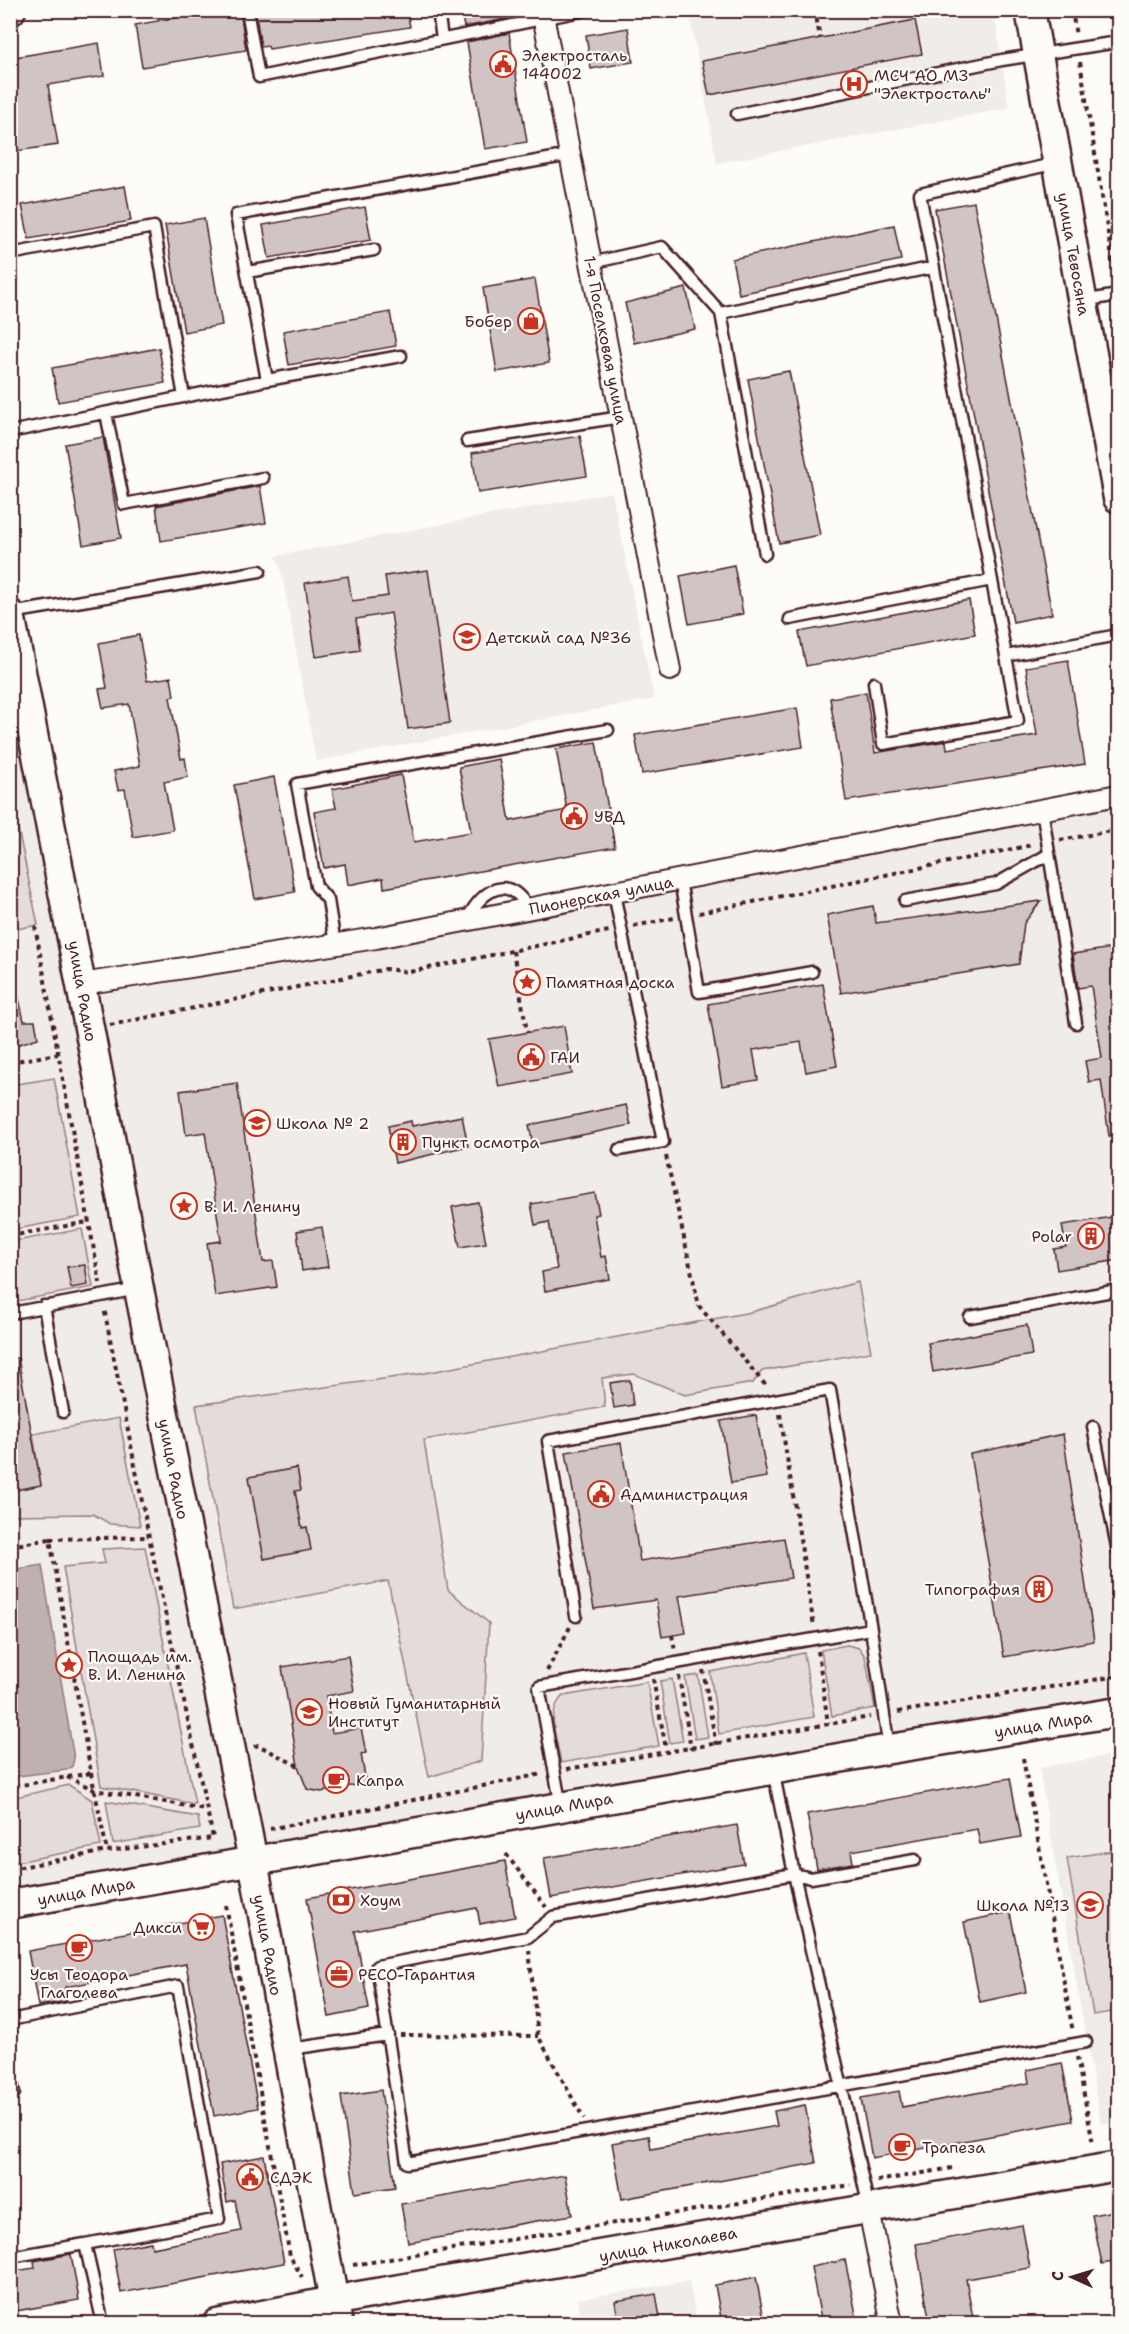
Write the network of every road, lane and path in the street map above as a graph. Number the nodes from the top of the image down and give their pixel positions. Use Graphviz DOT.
graph roads {
  1 [pos="247,10"];
  2 [pos="438,10"];
  3 [pos="586,10"];
  4 [pos="815,10"];
  5 [pos="1030,10"];
  6 [pos="1072,10"];
  7 [pos="543,14"];
  8 [pos="820,38"];
  9 [pos="442,39"];
  10 [pos="1119,42"];
  11 [pos="1078,48"];
  12 [pos="1038,54"];
  13 [pos="737,114"];
  14 [pos="570,155"];
  15 [pos="1058,163"];
  16 [pos="374,250"];
  17 [pos="10,254"];
  18 [pos="591,263"];
  19 [pos="934,267"];
  20 [pos="247,272"];
  21 [pos="1117,283"];
  22 [pos="1119,295"];
  23 [pos="1083,301"];
  24 [pos="721,313"];
  25 [pos="401,356"];
  26 [pos="267,380"];
  27 [pos="184,397"];
  28 [pos="106,413"];
  29 [pos="621,417"];
  30 [pos="10,432"];
  31 [pos="467,441"];
  32 [pos="1114,447"];
  33 [pos="263,478"];
  34 [pos="1119,498"];
  35 [pos="765,554"];
  36 [pos="260,571"];
  37 [pos="992,580"];
  38 [pos="10,613"];
  39 [pos="790,619"];
  40 [pos="1119,634"];
  41 [pos="1006,657"];
  42 [pos="670,670"];
  43 [pos="874,683"];
  44 [pos="608,730"];
  45 [pos="1119,795"];
  46 [pos="1042,809"];
  47 [pos="1049,854"];
  48 [pos="680,880"];
  49 [pos="614,893"];
  50 [pos="905,901"];
  51 [pos="35,926"];
  52 [pos="335,944"];
  53 [pos="513,951"];
  54 [pos="812,972"];
  55 [pos="82,984"];
  56 [pos="1076,1023"];
  57 [pos="527,1032"];
  58 [pos="58,1054"];
  59 [pos="10,1062"];
  60 [pos="663,1142"];
  61 [pos="619,1150"];
  62 [pos="88,1222"];
  63 [pos="10,1236"];
  64 [pos="139,1289"];
  65 [pos="1119,1290"];
  66 [pos="102,1295"];
  67 [pos="44,1306"];
  68 [pos="17,1312"];
  69 [pos="970,1317"];
  70 [pos="778,1400"];
  71 [pos="63,1412"];
  72 [pos="1093,1427"];
  73 [pos="149,1537"];
  74 [pos="50,1539"];
  75 [pos="10,1546"];
  76 [pos="1119,1552"];
  77 [pos="576,1616"];
  78 [pos="871,1629"];
  79 [pos="816,1638"];
  80 [pos="701,1658"];
  81 [pos="676,1662"];
  82 [pos="651,1667"];
  83 [pos="1119,1676"];
  84 [pos="539,1687"];
  85 [pos="1119,1712"];
  86 [pos="884,1714"];
  87 [pos="828,1724"];
  88 [pos="716,1745"];
  89 [pos="250,1748"];
  90 [pos="691,1749"];
  91 [pos="890,1749"];
  92 [pos="667,1754"];
  93 [pos="1023,1758"];
  94 [pos="298,1766"];
  95 [pos="773,1769"];
  96 [pos="554,1771"];
  97 [pos="91,1773"];
  98 [pos="66,1777"];
  99 [pos="10,1787"];
  100 [pos="95,1790"];
  101 [pos="561,1807"];
  102 [pos="206,1809"];
  103 [pos="266,1830"];
  104 [pos="107,1851"];
  105 [pos="506,1854"];
  106 [pos="915,1860"];
  107 [pos="253,1861"];
  108 [pos="10,1869"];
  109 [pos="794,1874"];
  110 [pos="10,1904"];
  111 [pos="226,1905"];
  112 [pos="553,1917"];
  113 [pos="528,1937"];
  114 [pos="10,2020"];
  115 [pos="388,2035"];
  116 [pos="538,2036"];
  117 [pos="1081,2043"];
  118 [pos="287,2049"];
  119 [pos="10,2074"];
  120 [pos="840,2085"];
  121 [pos="10,2094"];
  122 [pos="591,2130"];
  123 [pos="1101,2143"];
  124 [pos="1093,2145"];
  125 [pos="1081,2146"];
  126 [pos="1119,2166"];
  127 [pos="956,2168"];
  128 [pos="867,2196"];
  129 [pos="85,2244"];
  130 [pos="10,2257"];
  131 [pos="353,2265"];
  132 [pos="302,2277"];
  133 [pos="336,2313"];
  134 [pos="103,2324"];
  135 [pos="217,2324"];
  136 [pos="892,2324"];
  1 -- 9 [label="lane"];
  2 -- 9 [label="lane"];
  3 -- 7 [label="lane"];
  4 -- 8 [label="path"];
  5 -- 12 [label="main road, улица Тевосяна"];
  6 -- 11 [label="path"];
  7 -- 9 [label="lane"];
  7 -- 14 [label="street, 1-я Поселковая улица"];
  10 -- 11 [label="lane"];
  11 -- 12 [label="lane"];
  11 -- 21 [label="path"];
  12 -- 13 [label="lane"];
  12 -- 15 [label="main road, улица Тевосяна"];
  14 -- 18 [label="street, 1-я Поселковая улица"];
  14 -- 20 [label="lane"];
  15 -- 19 [label="lane"];
  15 -- 23 [label="main road, улица Тевосяна"];
  16 -- 20 [label="lane"];
  17 -- 27 [label="lane"];
  18 -- 24 [label="lane"];
  18 -- 29 [label="street, 1-я Поселковая улица"];
  19 -- 24 [label="lane"];
  19 -- 37 [label="lane"];
  20 -- 26 [label="lane"];
  22 -- 23 [label="lane"];
  23 -- 32 [label="main road, улица Тевосяна"];
  24 -- 35 [label="lane"];
  25 -- 26 [label="lane"];
  26 -- 27 [label="lane"];
  27 -- 28 [label="lane"];
  28 -- 30 [label="lane"];
  28 -- 33 [label="lane"];
  29 -- 31 [label="lane"];
  29 -- 42 [label="street, 1-я Поселковая улица"];
  32 -- 34 [label="main road, улица Тевосяна"];
  36 -- 38 [label="lane"];
  37 -- 39 [label="lane"];
  37 -- 41 [label="lane"];
  38 -- 55 [label="main road, улица Радио"];
  40 -- 41 [label="lane"];
  41 -- 43 [label="lane"];
  44 -- 52 [label="lane"];
  45 -- 46 [label="street, Пионерская улица"];
  46 -- 47 [label="lane"];
  46 -- 48 [label="street, Пионерская улица"];
  47 -- 50 [label="lane"];
  47 -- 56 [label="lane"];
  48 -- 49 [label="street, Пионерская улица"];
  48 -- 54 [label="lane"];
  49 -- 52 [label="street, Пионерская улица"];
  49 -- 60 [label="lane"];
  51 -- 58 [label="path"];
  52 -- 55 [label="street, Пионерская улица"];
  53 -- 57 [label="path"];
  55 -- 64 [label="main road, улица Радио"];
  58 -- 59 [label="path"];
  58 -- 62 [label="path"];
  60 -- 61 [label="lane"];
  60 -- 70 [label="path"];
  62 -- 63 [label="path"];
  62 -- 66 [label="path"];
  64 -- 66 [label="lane"];
  64 -- 107 [label="main road, улица Радио"];
  65 -- 69 [label="lane"];
  66 -- 67 [label="lane"];
  66 -- 73 [label="path"];
  67 -- 68 [label="lane"];
  67 -- 71 [label="lane"];
  70 -- 77 [label="lane"];
  70 -- 78 [label="lane"];
  70 -- 79 [label="path"];
  72 -- 76 [label="lane"];
  73 -- 74 [label="path"];
  73 -- 102 [label="path"];
  74 -- 75 [label="path"];
  74 -- 97 [label="path"];
  77 -- 84 [label="path"];
  78 -- 79 [label="lane"];
  78 -- 86 [label="lane"];
  79 -- 80 [label="lane"];
  79 -- 87 [label="path"];
  80 -- 81 [label="lane"];
  80 -- 88 [label="path"];
  81 -- 82 [label="lane"];
  81 -- 90 [label="path"];
  82 -- 84 [label="lane"];
  82 -- 92 [label="path"];
  83 -- 86 [label="path"];
  84 -- 96 [label="lane"];
  85 -- 91 [label="main road, улица Мира"];
  86 -- 87 [label="path"];
  86 -- 91 [label="lane"];
  87 -- 88 [label="path"];
  88 -- 90 [label="path"];
  89 -- 94 [label="path"];
  90 -- 92 [label="path"];
  91 -- 95 [label="main road, улица Мира"];
  92 -- 96 [label="path"];
  93 -- 117 [label="path"];
  95 -- 101 [label="main road, улица Мира"];
  95 -- 109 [label="lane"];
  96 -- 101 [label="lane"];
  96 -- 103 [label="path"];
  97 -- 98 [label="path"];
  97 -- 100 [label="path"];
  98 -- 99 [label="path"];
  98 -- 100 [label="path"];
  100 -- 102 [label="path"];
  100 -- 104 [label="path"];
  101 -- 107 [label="main road, улица Мира"];
  102 -- 104 [label="path"];
  104 -- 108 [label="path"];
  105 -- 112 [label="path"];
  106 -- 109 [label="lane"];
  107 -- 110 [label="main road, улица Мира"];
  107 -- 118 [label="main road, улица Радио"];
  109 -- 112 [label="lane"];
  109 -- 120 [label="lane"];
  111 -- 132 [label="path"];
  112 -- 113 [label="lane"];
  113 -- 115 [label="lane"];
  113 -- 116 [label="path"];
  114 -- 129 [label="lane"];
  115 -- 116 [label="path"];
  115 -- 118 [label="lane"];
  115 -- 122 [label="lane"];
  116 -- 122 [label="path"];
  117 -- 120 [label="lane"];
  117 -- 124 [label="path"];
  118 -- 133 [label="main road, улица Радио"];
  119 -- 121 [label="lane"];
  120 -- 122 [label="lane"];
  120 -- 128 [label="lane"];
  123 -- 124 [label="path"];
  124 -- 125 [label="path"];
  126 -- 128 [label="main road, улица Николаева"];
  127 -- 128 [label="path"];
  128 -- 131 [label="path"];
  128 -- 133 [label="main road, улица Николаева"];
  128 -- 136 [label="street"];
  129 -- 130 [label="lane"];
  129 -- 134 [label="lane"];
  133 -- 135 [label="main road, улица Николаева"];
}
